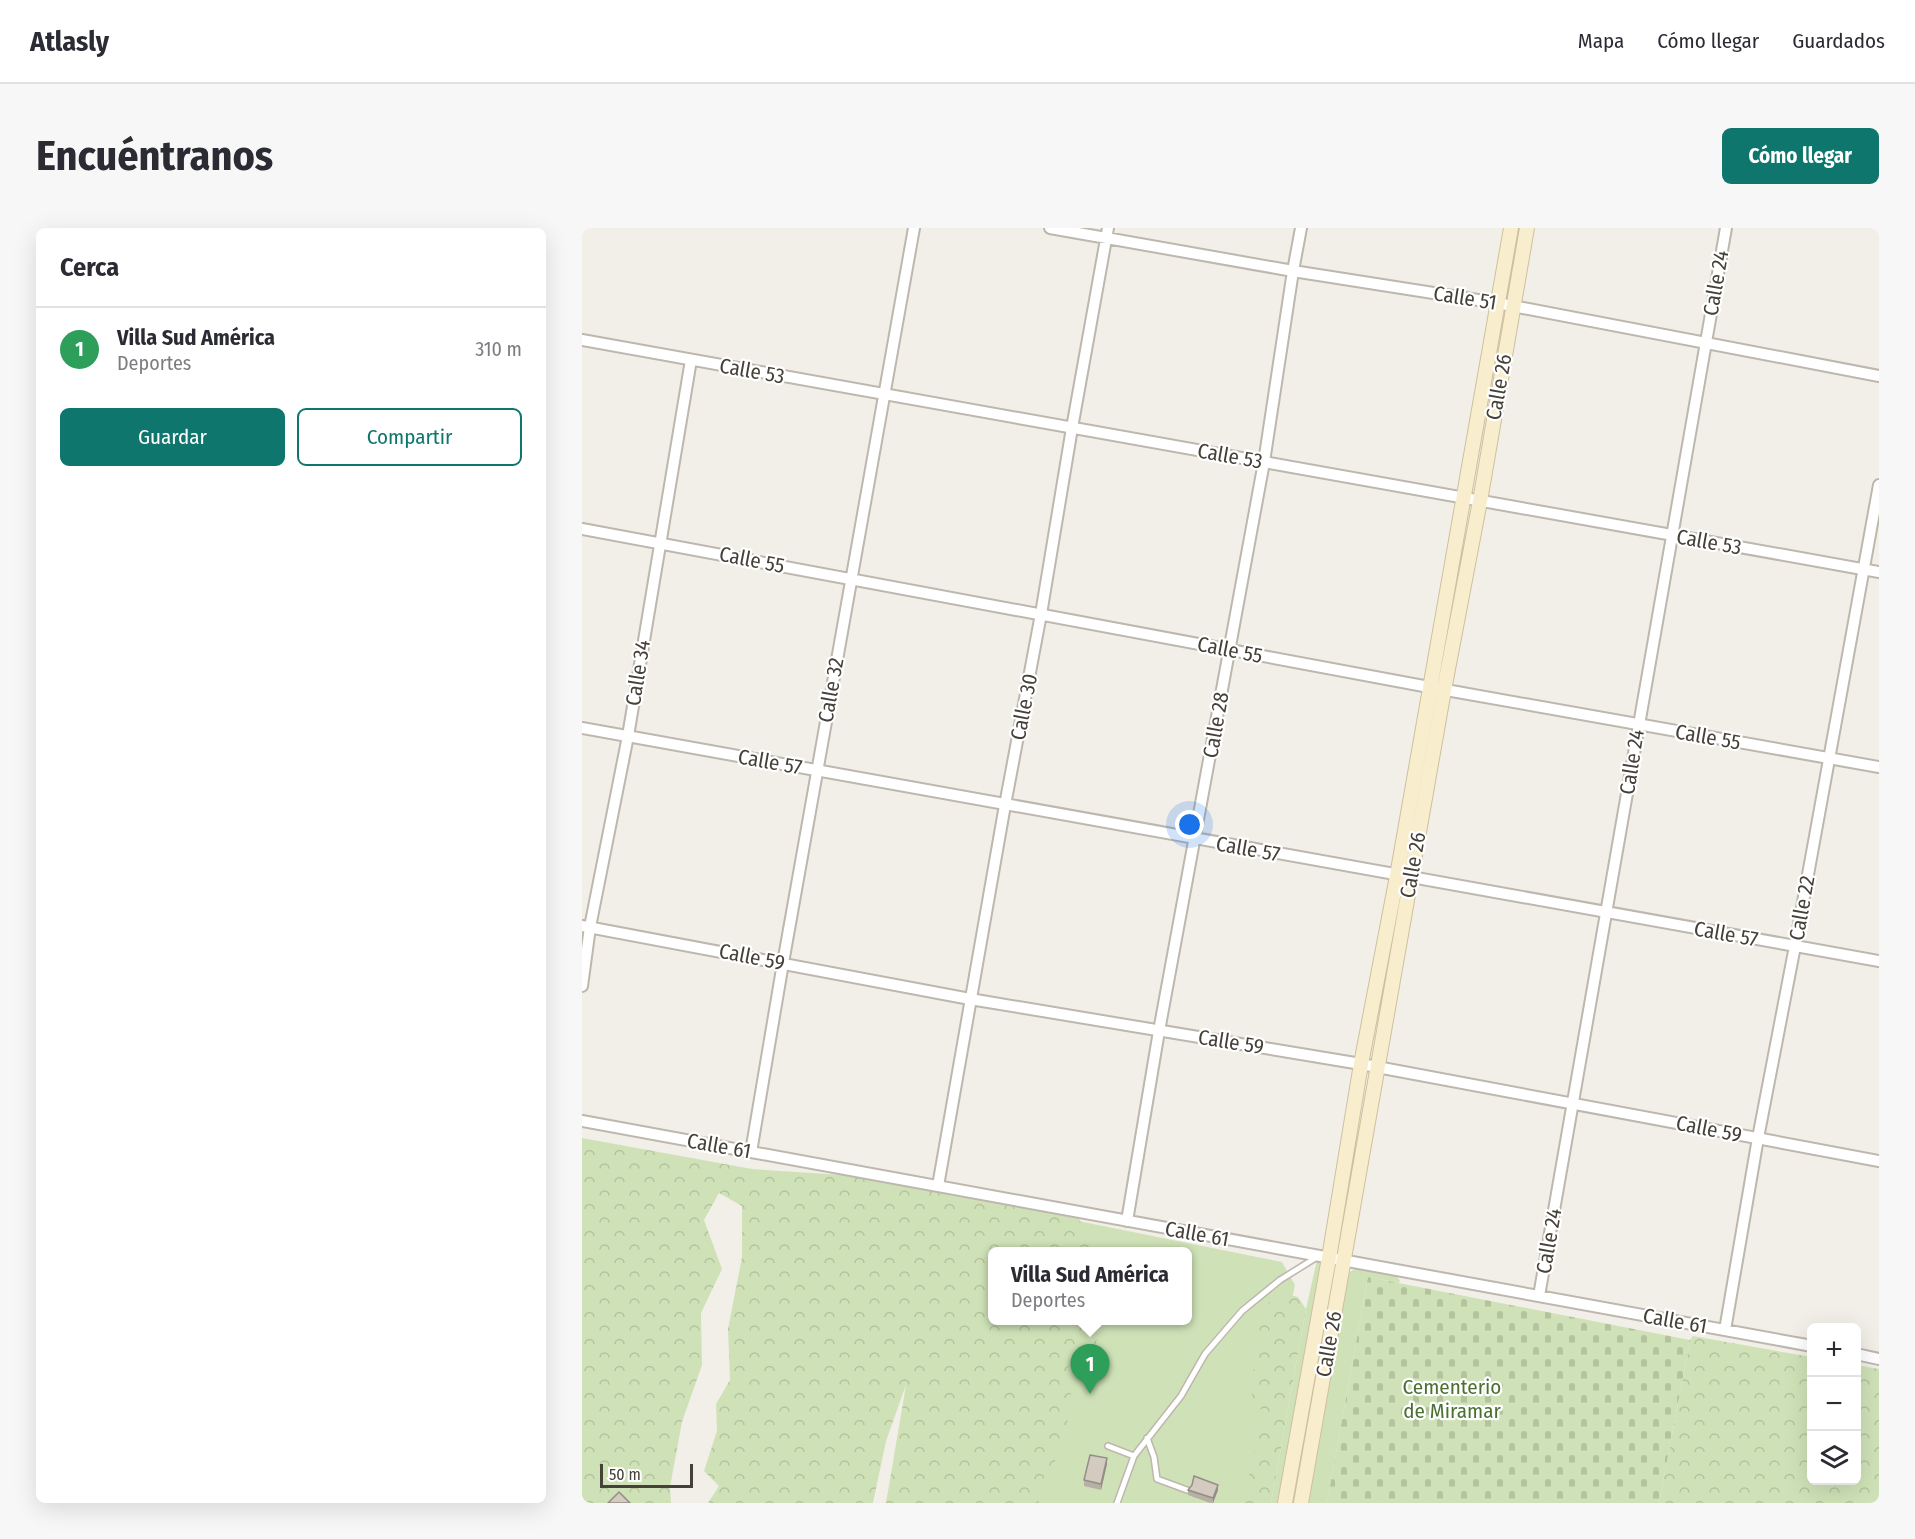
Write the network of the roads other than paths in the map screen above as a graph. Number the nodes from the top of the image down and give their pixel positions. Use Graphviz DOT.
graph roads {
  1 [pos="914,228"];
  2 [pos="1050,228"];
  3 [pos="1301,228"];
  4 [pos="1511,228"];
  5 [pos="1527,228"];
  6 [pos="1726,228"];
  7 [pos="1107,233"];
  8 [pos="1293,271"];
  9 [pos="1497,303"];
  10 [pos="1513,306"];
  11 [pos="582,340"];
  12 [pos="1705,344"];
  13 [pos="690,360"];
  14 [pos="1879,376"];
  15 [pos="883,394"];
  16 [pos="1072,428"];
  17 [pos="1264,462"];
  18 [pos="1879,485"];
  19 [pos="1463,498"];
  20 [pos="1480,501"];
  21 [pos="582,529"];
  22 [pos="1672,535"];
  23 [pos="659,543"];
  24 [pos="1864,569"];
  25 [pos="1879,572"];
  26 [pos="851,579"];
  27 [pos="1041,614"];
  28 [pos="1230,650"];
  29 [pos="1429,687"];
  30 [pos="1444,690"];
  31 [pos="1638,724"];
  32 [pos="582,728"];
  33 [pos="628,736"];
  34 [pos="1828,758"];
  35 [pos="1879,767"];
  36 [pos="817,771"];
  37 [pos="1005,805"];
  38 [pos="1195,839"];
  39 [pos="1404,877"];
  40 [pos="1607,913"];
  41 [pos="586,926"];
  42 [pos="1795,946"];
  43 [pos="1879,962"];
  44 [pos="783,963"];
  45 [pos="582,986"];
  46 [pos="970,999"];
  47 [pos="1159,1030"];
  48 [pos="1361,1064"];
  49 [pos="1377,1067"];
  50 [pos="1574,1103"];
  51 [pos="582,1121"];
  52 [pos="1758,1138"];
  53 [pos="752,1152"];
  54 [pos="1879,1161"];
  55 [pos="938,1186"];
  56 [pos="1127,1221"];
  57 [pos="1324,1257"];
  58 [pos="1344,1261"];
  59 [pos="1539,1296"];
  60 [pos="1725,1330"];
  61 [pos="1807,1345"];
  62 [pos="1861,1355"];
  63 [pos="1879,1359"];
  64 [pos="1147,1438"];
  65 [pos="1108,1446"];
  66 [pos="1134,1456"];
  67 [pos="1187,1490"];
  68 [pos="1117,1503"];
  69 [pos="1285,1503"];
  70 [pos="1301,1503"];
  1 -- 15 [label="street, Calle 32"];
  2 -- 7 [label="street, Calle 51"];
  3 -- 8 [label="street, Calle 28"];
  4 -- 9 [label="main road, Calle 26"];
  5 -- 10 [label="main road, Calle 26"];
  6 -- 12 [label="street, Calle 24"];
  7 -- 8 [label="street, Calle 51"];
  7 -- 16 [label="street, Calle 30"];
  8 -- 9 [label="street, Calle 51"];
  8 -- 17 [label="street, Calle 28"];
  9 -- 10 [label="street, Calle 51"];
  9 -- 19 [label="main road, Calle 26"];
  10 -- 12 [label="street, Calle 51"];
  10 -- 20 [label="main road, Calle 26"];
  11 -- 13 [label="street, Calle 53"];
  12 -- 14 [label="street, Calle 51"];
  12 -- 22 [label="street, Calle 24"];
  13 -- 15 [label="street, Calle 53"];
  13 -- 23 [label="street, Calle 34"];
  15 -- 16 [label="street, Calle 53"];
  15 -- 26 [label="street, Calle 32"];
  16 -- 17 [label="street, Calle 53"];
  16 -- 27 [label="street, Calle 30"];
  17 -- 19 [label="street, Calle 53"];
  17 -- 28 [label="street, Calle 28"];
  18 -- 24 [label="street, Calle 22"];
  19 -- 20 [label="street, Calle 53"];
  19 -- 29 [label="main road, Calle 26"];
  20 -- 22 [label="street, Calle 53"];
  20 -- 30 [label="main road, Calle 26"];
  21 -- 23 [label="street, Calle 55"];
  22 -- 24 [label="street, Calle 53"];
  22 -- 31 [label="street, Calle 24"];
  23 -- 26 [label="street, Calle 55"];
  23 -- 33 [label="street, Calle 34"];
  24 -- 25 [label="street, Calle 53"];
  24 -- 34 [label="street, Calle 22"];
  26 -- 27 [label="street, Calle 55"];
  26 -- 36 [label="street, Calle 32"];
  27 -- 28 [label="street, Calle 55"];
  27 -- 37 [label="street, Calle 30"];
  28 -- 29 [label="street, Calle 55"];
  28 -- 38 [label="street, Calle 28"];
  29 -- 30 [label="street, Calle 55"];
  29 -- 39 [label="main road, Calle 26"];
  30 -- 31 [label="street, Calle 55"];
  30 -- 39 [label="main road, Calle 26"];
  31 -- 34 [label="street, Calle 55"];
  31 -- 40 [label="street, Calle 24"];
  32 -- 33 [label="street, Calle 57"];
  33 -- 36 [label="street, Calle 57"];
  33 -- 41 [label="street, Calle 34"];
  34 -- 35 [label="street, Calle 55"];
  34 -- 42 [label="street, Calle 22"];
  36 -- 37 [label="street, Calle 57"];
  36 -- 44 [label="street, Calle 32"];
  37 -- 38 [label="street, Calle 57"];
  37 -- 46 [label="street, Calle 30"];
  38 -- 39 [label="street, Calle 57"];
  38 -- 47 [label="street, Calle 28"];
  39 -- 40 [label="street, Calle 57"];
  39 -- 48 [label="main road, Calle 26"];
  39 -- 49 [label="main road, Calle 26"];
  40 -- 42 [label="street, Calle 57"];
  40 -- 50 [label="street, Calle 24"];
  41 -- 44 [label="street, Calle 59"];
  41 -- 45 [label="street, Calle 34"];
  42 -- 43 [label="street, Calle 57"];
  42 -- 52 [label="street, Calle 22"];
  44 -- 46 [label="street, Calle 59"];
  44 -- 53 [label="street, Calle 32"];
  46 -- 47 [label="street, Calle 59"];
  46 -- 55 [label="street, Calle 30"];
  47 -- 48 [label="street, Calle 59"];
  47 -- 56 [label="street, Calle 28"];
  48 -- 49 [label="street, Calle 59"];
  48 -- 57 [label="main road, Calle 26"];
  49 -- 50 [label="street, Calle 59"];
  49 -- 58 [label="main road, Calle 26"];
  50 -- 52 [label="street, Calle 59"];
  50 -- 59 [label="street, Calle 24"];
  51 -- 53 [label="street, Calle 61"];
  52 -- 54 [label="street, Calle 59"];
  52 -- 60 [label="street, Calle 22"];
  53 -- 55 [label="street, Calle 61"];
  55 -- 56 [label="street, Calle 61"];
  56 -- 57 [label="street, Calle 61"];
  57 -- 58 [label="street, Calle 61"];
  57 -- 64 [label="lane"];
  57 -- 69 [label="main road, Calle 26"];
  58 -- 59 [label="street, Calle 61"];
  58 -- 70 [label="main road, Calle 26"];
  59 -- 60 [label="street, Calle 61"];
  60 -- 61 [label="street, Calle 61"];
  62 -- 63 [label="street"];
  64 -- 66 [label="lane"];
  64 -- 67 [label="lane"];
  65 -- 66 [label="lane"];
  66 -- 68 [label="lane"];
}
